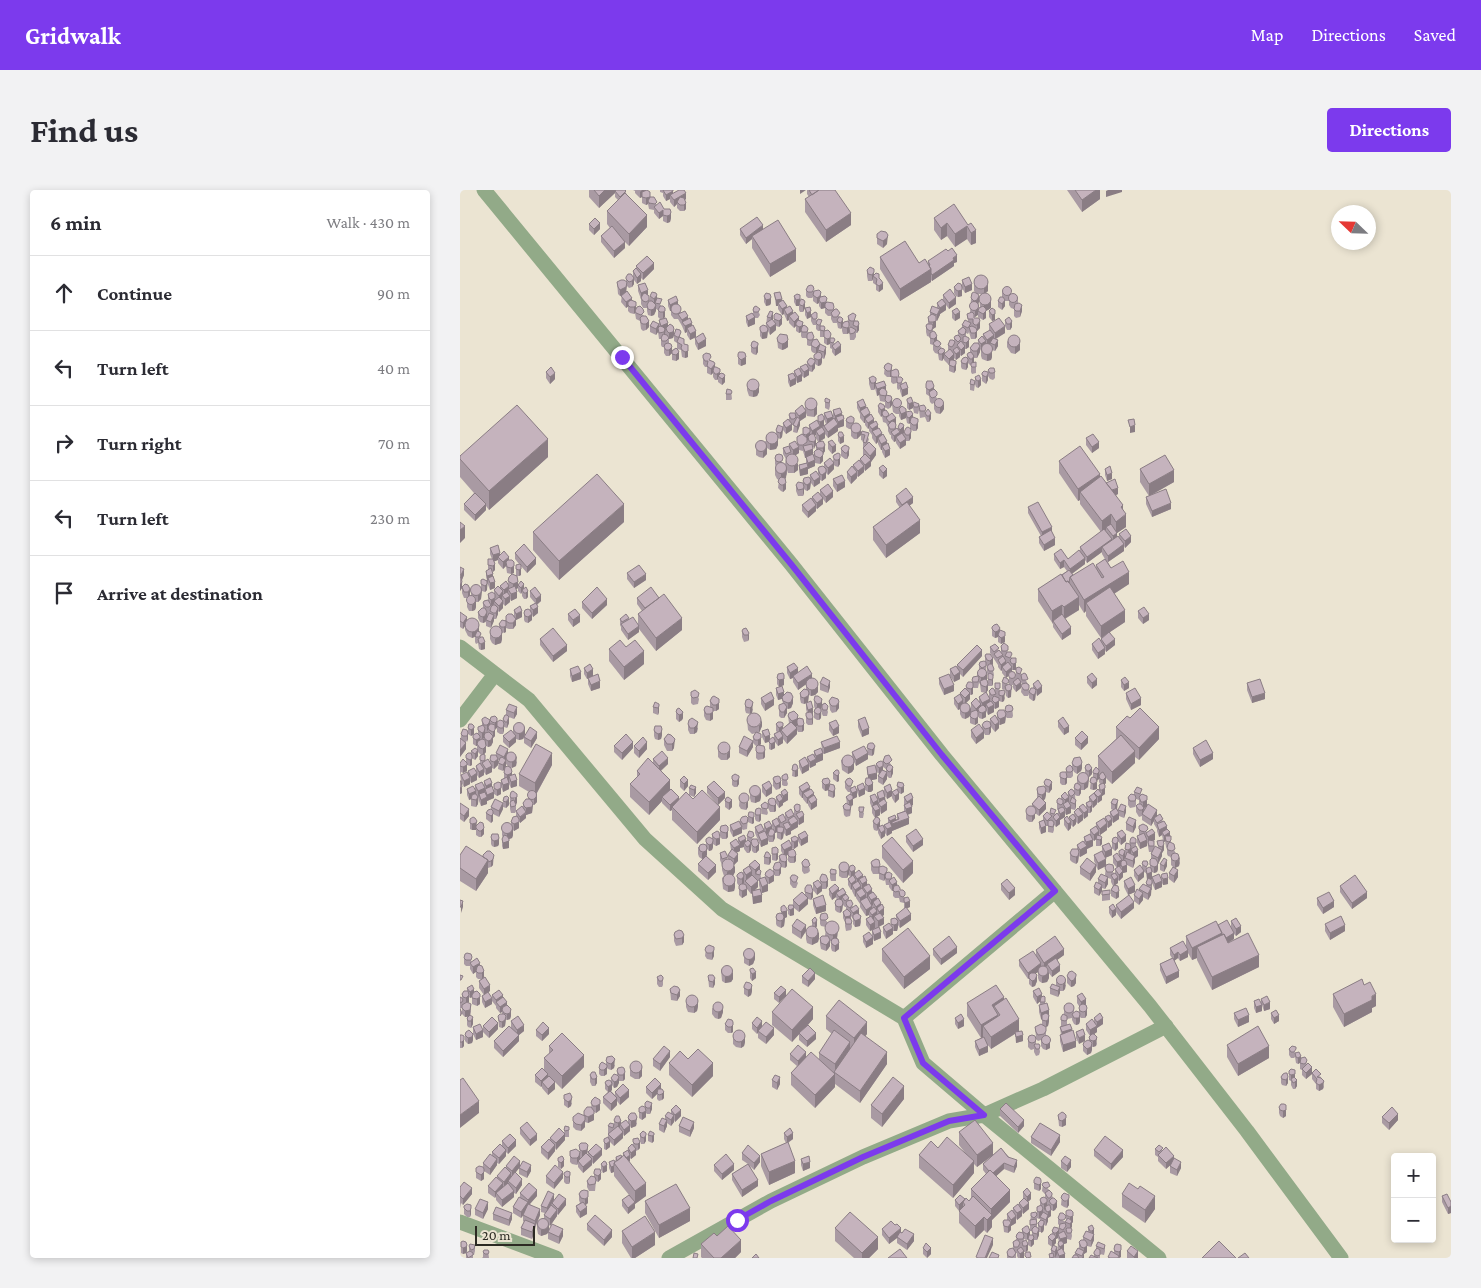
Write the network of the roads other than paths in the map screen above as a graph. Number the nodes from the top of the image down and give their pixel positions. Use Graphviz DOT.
graph roads {
  1 [pos="484,190"];
  2 [pos="460,647"];
  3 [pos="495,674"];
  4 [pos="460,720"];
  5 [pos="1055,891"];
  6 [pos="904,1018"];
  7 [pos="1166,1026"];
  8 [pos="984,1115"];
  9 [pos="460,1222"];
  10 [pos="556,1258"];
  11 [pos="669,1258"];
  12 [pos="1159,1258"];
  13 [pos="1341,1258"];
  1 -- 5 [label="street"];
  2 -- 3 [label="street"];
  3 -- 4 [label="street"];
  3 -- 6 [label="street"];
  5 -- 6 [label="street"];
  5 -- 7 [label="street"];
  6 -- 8 [label="street"];
  7 -- 8 [label="street"];
  7 -- 13 [label="street"];
  8 -- 11 [label="street"];
  8 -- 12 [label="street"];
  9 -- 10 [label="street"];
}
